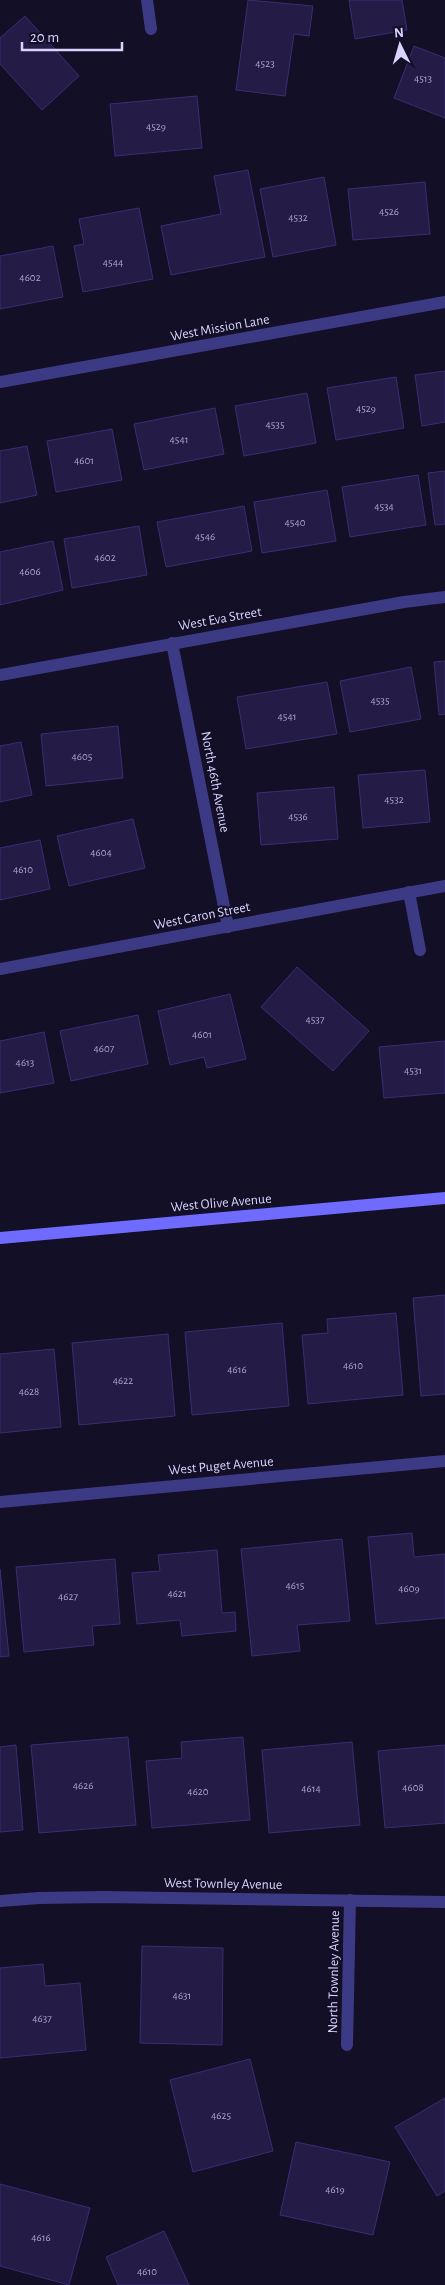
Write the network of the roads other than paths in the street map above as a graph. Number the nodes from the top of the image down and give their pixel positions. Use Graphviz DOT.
graph roads {
  1 [pos="147,0"];
  2 [pos="151,29"];
  3 [pos="445,302"];
  4 [pos="0,382"];
  5 [pos="445,597"];
  6 [pos="172,643"];
  7 [pos="0,675"];
  8 [pos="445,886"];
  9 [pos="409,892"];
  10 [pos="228,927"];
  11 [pos="420,950"];
  12 [pos="0,969"];
  13 [pos="445,1198"];
  14 [pos="0,1238"];
  15 [pos="445,1461"];
  16 [pos="0,1502"];
  17 [pos="350,1900"];
  18 [pos="0,1901"];
  19 [pos="445,1902"];
  20 [pos="347,2045"];
  1 -- 2 [label="street"];
  3 -- 4 [label="street, West Mission Lane"];
  5 -- 6 [label="street, West Eva Street"];
  6 -- 7 [label="street, West Eva Street"];
  6 -- 10 [label="street, North 46th Avenue"];
  8 -- 9 [label="street, West Caron Street"];
  9 -- 10 [label="street, West Caron Street"];
  9 -- 11 [label="street"];
  10 -- 12 [label="street, West Caron Street"];
  13 -- 14 [label="main road, West Olive Avenue"];
  15 -- 16 [label="street, West Puget Avenue"];
  17 -- 18 [label="street, West Townley Avenue"];
  17 -- 19 [label="street, West Townley Avenue"];
  17 -- 20 [label="street, North Townley Avenue"];
}
